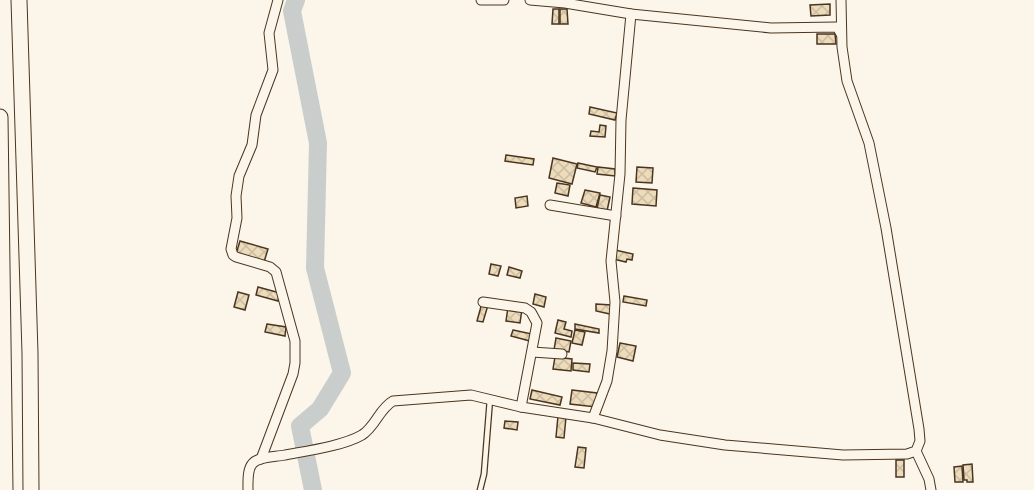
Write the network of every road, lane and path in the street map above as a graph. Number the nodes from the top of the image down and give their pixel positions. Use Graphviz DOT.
graph roads {
  1 [pos="19,0"];
  2 [pos="278,0"];
  3 [pos="481,0"];
  4 [pos="504,0"];
  5 [pos="530,0"];
  6 [pos="841,0"];
  7 [pos="631,14"];
  8 [pos="842,34"];
  9 [pos="0,117"];
  10 [pos="550,205"];
  11 [pos="616,216"];
  12 [pos="483,302"];
  13 [pos="532,352"];
  14 [pos="562,354"];
  15 [pos="490,399"];
  16 [pos="521,407"];
  17 [pos="592,418"];
  18 [pos="916,451"];
  19 [pos="261,459"];
  20 [pos="5,490"];
  21 [pos="31,490"];
  22 [pos="248,490"];
  23 [pos="480,490"];
  24 [pos="932,490"];
  1 -- 21 [label="highway"];
  2 -- 19 [label="street"];
  3 -- 4 [label="street"];
  5 -- 7 [label="street"];
  6 -- 8 [label="street"];
  7 -- 8 [label="street"];
  7 -- 11 [label="street"];
  8 -- 18 [label="street"];
  9 -- 20 [label="highway"];
  10 -- 11 [label="street"];
  11 -- 17 [label="street"];
  12 -- 13 [label="street"];
  13 -- 14 [label="street"];
  13 -- 16 [label="street"];
  15 -- 16 [label="street"];
  15 -- 19 [label="street"];
  15 -- 23 [label="lane"];
  16 -- 17 [label="street"];
  17 -- 18 [label="street"];
  18 -- 24 [label="street"];
  19 -- 22 [label="street"];
}
